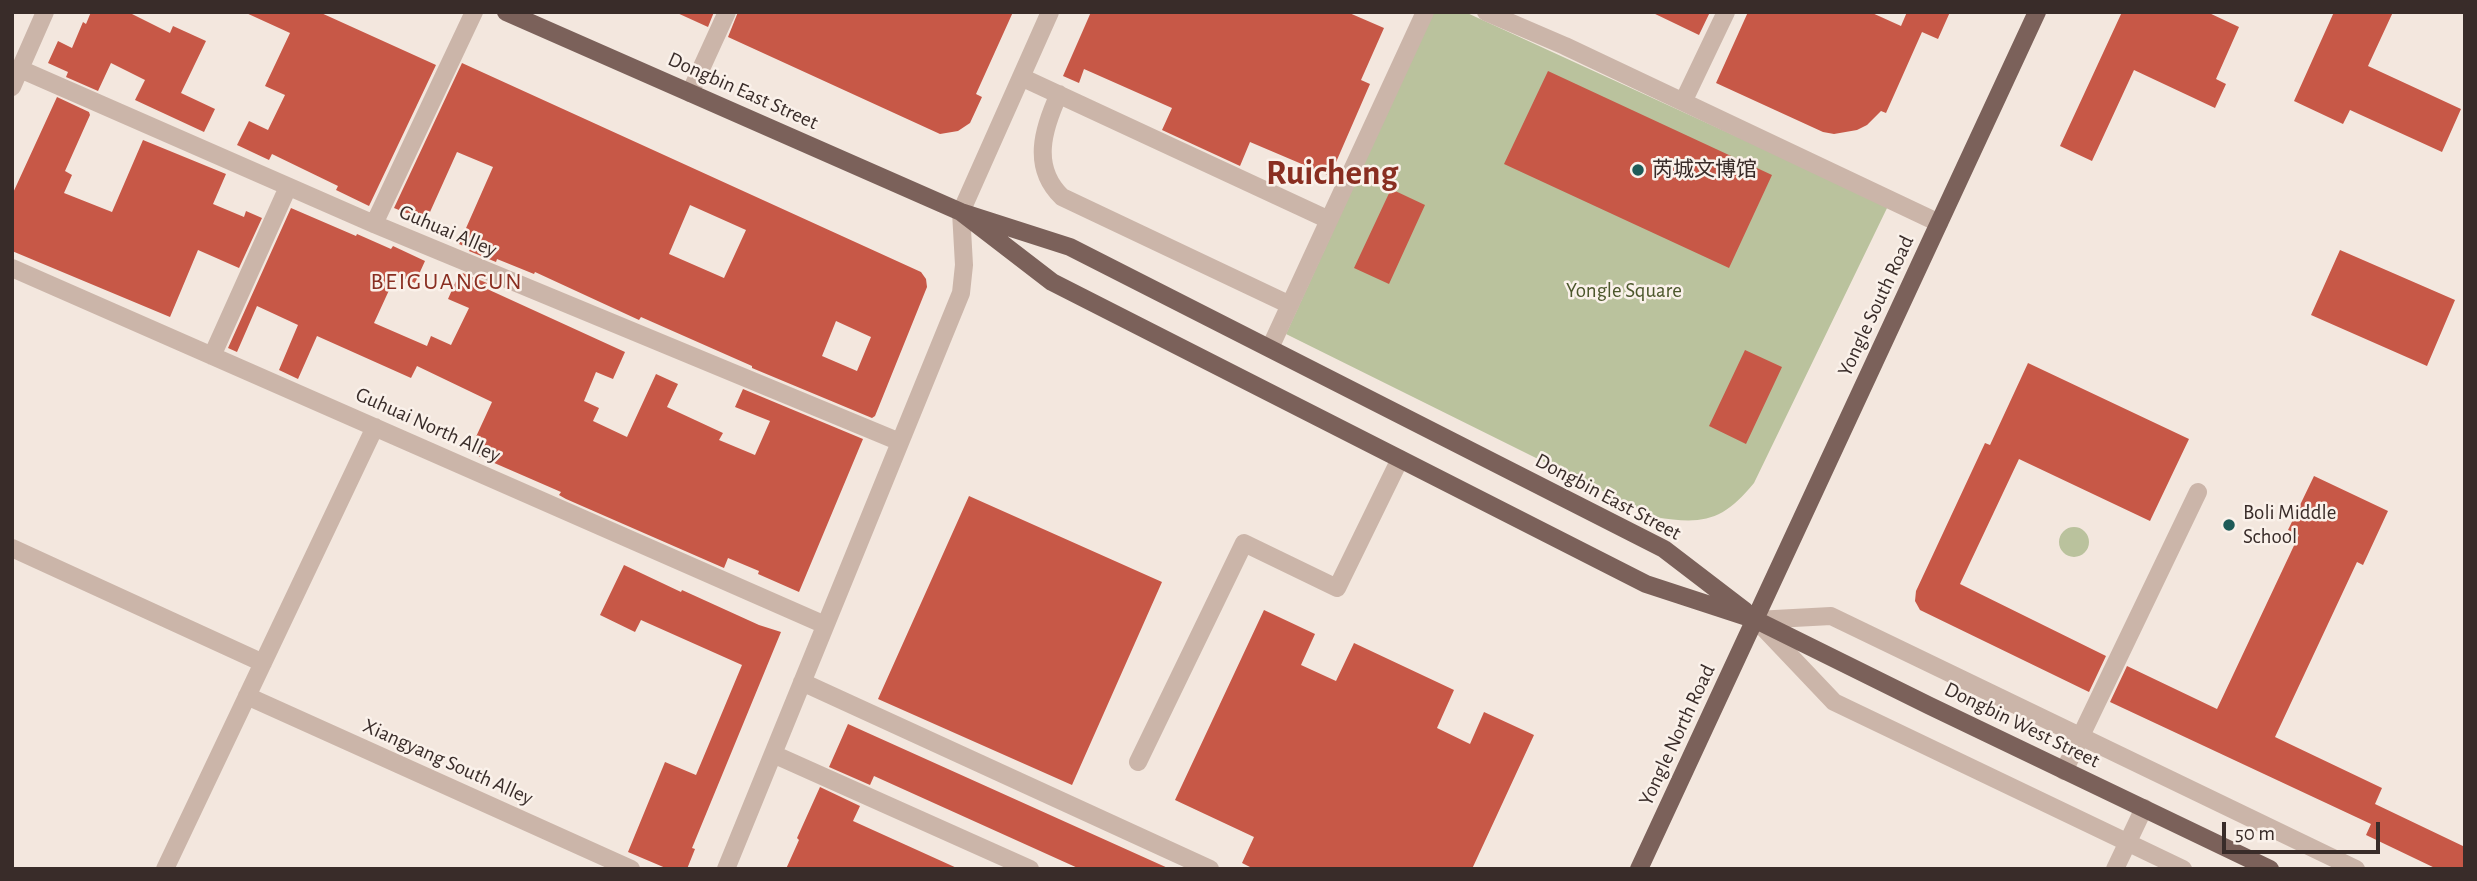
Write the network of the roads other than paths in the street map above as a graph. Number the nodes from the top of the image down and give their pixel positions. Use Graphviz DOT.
graph roads {
  1 [pos="45,12"];
  2 [pos="474,12"];
  3 [pos="506,12"];
  4 [pos="727,12"];
  5 [pos="1050,12"];
  6 [pos="1425,12"];
  7 [pos="1486,12"];
  8 [pos="1726,12"];
  9 [pos="2037,12"];
  10 [pos="20,69"];
  11 [pos="1021,77"];
  12 [pos="12,87"];
  13 [pos="690,93"];
  14 [pos="1059,94"];
  15 [pos="1683,102"];
  16 [pos="288,187"];
  17 [pos="961,212"];
  18 [pos="1329,220"];
  19 [pos="1940,223"];
  20 [pos="374,224"];
  21 [pos="12,268"];
  22 [pos="1290,305"];
  23 [pos="1270,348"];
  24 [pos="212,356"];
  25 [pos="375,427"];
  26 [pos="900,442"];
  27 [pos="1400,458"];
  28 [pos="2199,492"];
  29 [pos="12,548"];
  30 [pos="1756,620"];
  31 [pos="825,625"];
  32 [pos="263,663"];
  33 [pos="802,682"];
  34 [pos="247,696"];
  35 [pos="2081,736"];
  36 [pos="773,754"];
  37 [pos="1138,762"];
  38 [pos="2064,771"];
  39 [pos="2144,808"];
  40 [pos="2127,842"];
  41 [pos="165,869"];
  42 [pos="631,869"];
  43 [pos="726,869"];
  44 [pos="1030,869"];
  45 [pos="1210,869"];
  46 [pos="1639,869"];
  47 [pos="2115,869"];
  48 [pos="2183,869"];
  49 [pos="2270,869"];
  50 [pos="2356,869"];
  1 -- 10 [label="street"];
  2 -- 20 [label="street"];
  3 -- 13 [label="main road, Dongbin East Street"];
  4 -- 13 [label="street"];
  5 -- 11 [label="street"];
  6 -- 18 [label="street"];
  7 -- 15 [label="street"];
  8 -- 15 [label="street"];
  9 -- 19 [label="main road, Yongle South Road"];
  10 -- 12 [label="street"];
  10 -- 16 [label="street, Guhuai Alley"];
  11 -- 14 [label="street"];
  11 -- 17 [label="street"];
  13 -- 17 [label="main road, Dongbin East Street"];
  14 -- 18 [label="street"];
  14 -- 22 [label="street"];
  15 -- 19 [label="street"];
  16 -- 20 [label="street, Guhuai Alley"];
  16 -- 24 [label="street"];
  17 -- 23 [label="main road, Dongbin East Street"];
  17 -- 26 [label="street"];
  17 -- 27 [label="main road, Dongbin East Street"];
  18 -- 22 [label="street"];
  19 -- 30 [label="main road, Yongle South Road"];
  20 -- 26 [label="street, Guhuai Alley"];
  21 -- 24 [label="street, Guhuai North Alley"];
  22 -- 23 [label="street"];
  23 -- 30 [label="main road, Dongbin East Street"];
  24 -- 25 [label="street, Guhuai North Alley"];
  25 -- 31 [label="street, Guhuai North Alley"];
  25 -- 32 [label="street"];
  26 -- 31 [label="street"];
  27 -- 30 [label="main road, Dongbin East Street"];
  27 -- 37 [label="street"];
  28 -- 35 [label="street"];
  29 -- 32 [label="street"];
  30 -- 35 [label="street"];
  30 -- 38 [label="main road, Dongbin West Street"];
  30 -- 40 [label="street"];
  30 -- 46 [label="main road, Yongle North Road"];
  31 -- 33 [label="street"];
  32 -- 34 [label="street"];
  33 -- 36 [label="street"];
  33 -- 45 [label="street"];
  34 -- 41 [label="street"];
  34 -- 42 [label="street, Xiangyang South Alley"];
  35 -- 38 [label="street"];
  35 -- 50 [label="street"];
  36 -- 43 [label="street"];
  36 -- 44 [label="street"];
  38 -- 39 [label="main road, Dongbin West Street"];
  39 -- 40 [label="street"];
  39 -- 49 [label="main road, Dongbin West Street"];
  40 -- 47 [label="street"];
  40 -- 48 [label="street"];
}
